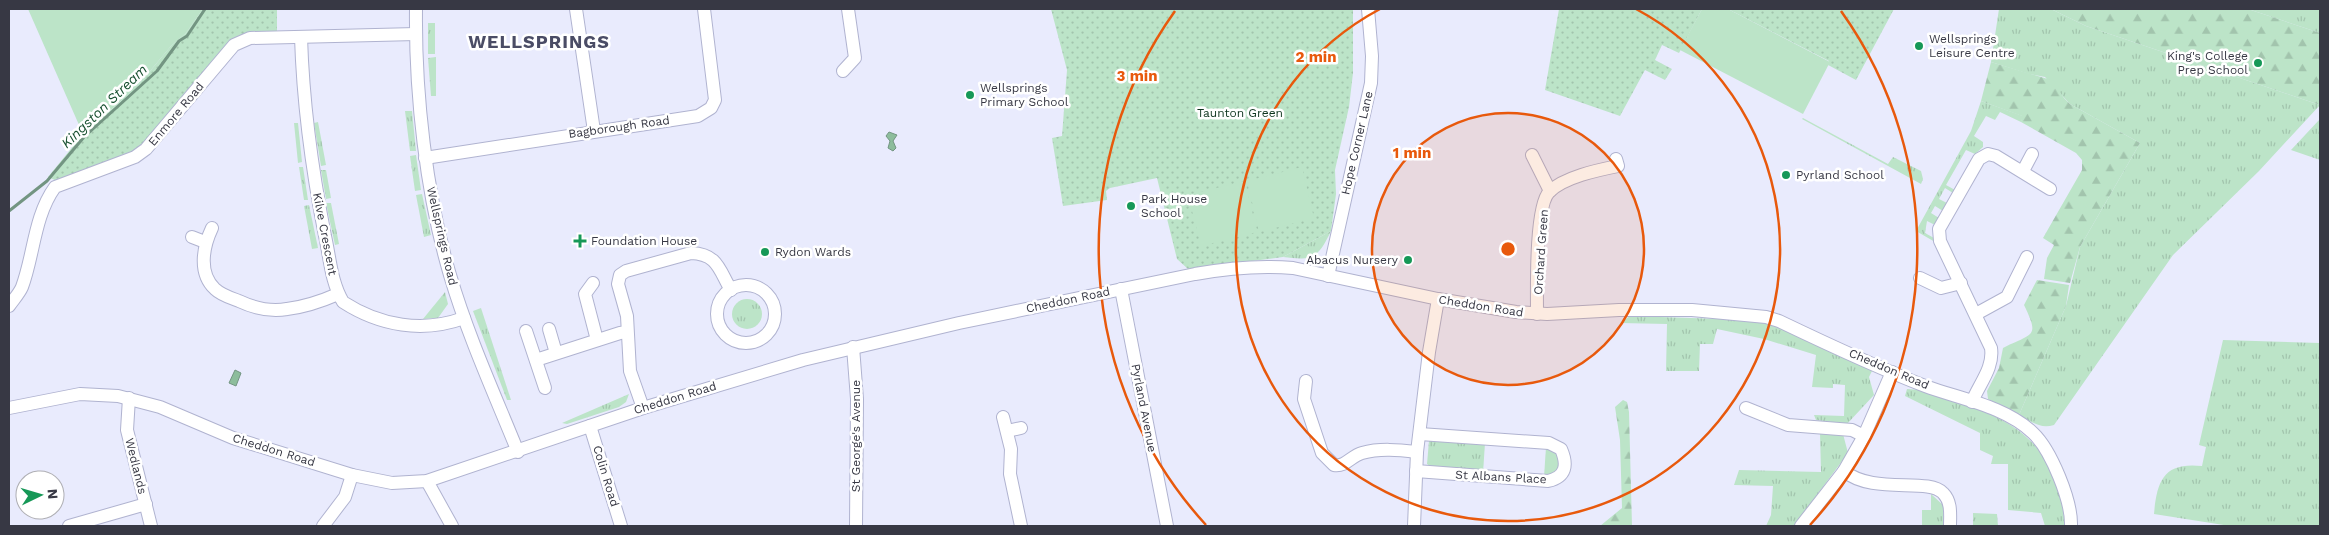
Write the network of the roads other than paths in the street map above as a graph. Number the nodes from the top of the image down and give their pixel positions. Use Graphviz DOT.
graph roads {
  1 [pos="416,9"];
  2 [pos="576,9"];
  3 [pos="704,9"];
  4 [pos="848,9"];
  5 [pos="1368,9"];
  6 [pos="416,34"];
  7 [pos="301,37"];
  8 [pos="843,71"];
  9 [pos="594,131"];
  10 [pos="2032,154"];
  11 [pos="1532,155"];
  12 [pos="425,158"];
  13 [pos="1617,166"];
  14 [pos="2023,171"];
  15 [pos="2050,189"];
  16 [pos="1550,191"];
  17 [pos="212,228"];
  18 [pos="192,237"];
  19 [pos="206,242"];
  20 [pos="2027,257"];
  21 [pos="1328,276"];
  22 [pos="1920,278"];
  23 [pos="593,283"];
  24 [pos="1961,283"];
  25 [pos="1120,289"];
  26 [pos="730,290"];
  27 [pos="338,294"];
  28 [pos="1438,299"];
  29 [pos="9,306"];
  30 [pos="1537,314"];
  31 [pos="1976,314"];
  32 [pos="464,318"];
  33 [pos="549,329"];
  34 [pos="526,331"];
  35 [pos="627,332"];
  36 [pos="597,340"];
  37 [pos="853,347"];
  38 [pos="556,353"];
  39 [pos="536,360"];
  40 [pos="1892,372"];
  41 [pos="1306,381"];
  42 [pos="545,388"];
  43 [pos="129,398"];
  44 [pos="1972,402"];
  45 [pos="9,408"];
  46 [pos="643,408"];
  47 [pos="1746,408"];
  48 [pos="1003,417"];
  49 [pos="590,426"];
  50 [pos="1021,428"];
  51 [pos="1007,431"];
  52 [pos="1420,434"];
  53 [pos="1864,436"];
  54 [pos="518,452"];
  55 [pos="1418,452"];
  56 [pos="1416,471"];
  57 [pos="1844,471"];
  58 [pos="352,475"];
  59 [pos="427,481"];
  60 [pos="146,504"];
  61 [pos="69,526"];
  62 [pos="151,526"];
  63 [pos="323,526"];
  64 [pos="452,526"];
  65 [pos="621,526"];
  66 [pos="856,526"];
  67 [pos="1020,526"];
  68 [pos="1167,526"];
  69 [pos="1414,526"];
  70 [pos="1802,526"];
  71 [pos="1950,526"];
  72 [pos="2072,526"];
  1 -- 6 [label="street, Wellsprings Road"];
  2 -- 9 [label="street"];
  3 -- 9 [label="street, Bagborough Road"];
  4 -- 8 [label="street"];
  5 -- 21 [label="street, Hope Corner Lane"];
  6 -- 7 [label="street, Enmore Road"];
  6 -- 12 [label="street, Wellsprings Road"];
  7 -- 27 [label="street, Kilve Crescent"];
  7 -- 29 [label="street, Enmore Road"];
  9 -- 12 [label="street, Bagborough Road"];
  10 -- 14 [label="street"];
  11 -- 16 [label="street"];
  12 -- 32 [label="street, Wellsprings Road"];
  13 -- 16 [label="street"];
  14 -- 15 [label="street"];
  14 -- 24 [label="street"];
  16 -- 30 [label="street, Orchard Green"];
  17 -- 19 [label="street"];
  18 -- 19 [label="street"];
  19 -- 27 [label="street"];
  20 -- 31 [label="street"];
  21 -- 25 [label="street, Cheddon Road"];
  21 -- 28 [label="street, Cheddon Road"];
  22 -- 24 [label="street"];
  23 -- 36 [label="street"];
  24 -- 31 [label="street"];
  25 -- 37 [label="street, Cheddon Road"];
  25 -- 68 [label="street, Pyrland Avenue"];
  26 -- 26 [label="street"];
  26 -- 35 [label="street"];
  27 -- 32 [label="street"];
  28 -- 30 [label="street, Cheddon Road"];
  28 -- 52 [label="street"];
  30 -- 40 [label="street, Cheddon Road"];
  31 -- 44 [label="street"];
  32 -- 54 [label="street, Wellsprings Road"];
  33 -- 38 [label="street"];
  34 -- 39 [label="street"];
  35 -- 36 [label="street"];
  35 -- 46 [label="street"];
  36 -- 38 [label="street"];
  37 -- 46 [label="street, Cheddon Road"];
  37 -- 66 [label="street, St George's Avenue"];
  38 -- 39 [label="street"];
  39 -- 42 [label="street"];
  40 -- 44 [label="street, Cheddon Road"];
  40 -- 53 [label="street"];
  41 -- 55 [label="street"];
  43 -- 45 [label="street, Cheddon Road"];
  43 -- 58 [label="street, Cheddon Road"];
  43 -- 60 [label="street, Wedlands"];
  44 -- 72 [label="street, Cheddon Road"];
  46 -- 49 [label="street, Cheddon Road"];
  47 -- 53 [label="street"];
  48 -- 51 [label="street"];
  49 -- 54 [label="street, Cheddon Road"];
  49 -- 65 [label="street, Colin Road"];
  50 -- 51 [label="street"];
  51 -- 67 [label="street"];
  52 -- 55 [label="street"];
  52 -- 56 [label="street, St Albans Place"];
  53 -- 57 [label="street"];
  54 -- 59 [label="street, Cheddon Road"];
  55 -- 56 [label="street"];
  56 -- 69 [label="street"];
  57 -- 70 [label="street"];
  57 -- 71 [label="street"];
  58 -- 59 [label="street, Cheddon Road"];
  58 -- 63 [label="street"];
  59 -- 64 [label="street"];
  60 -- 61 [label="street, Wedlands"];
  60 -- 62 [label="street, Wedlands"];
}
